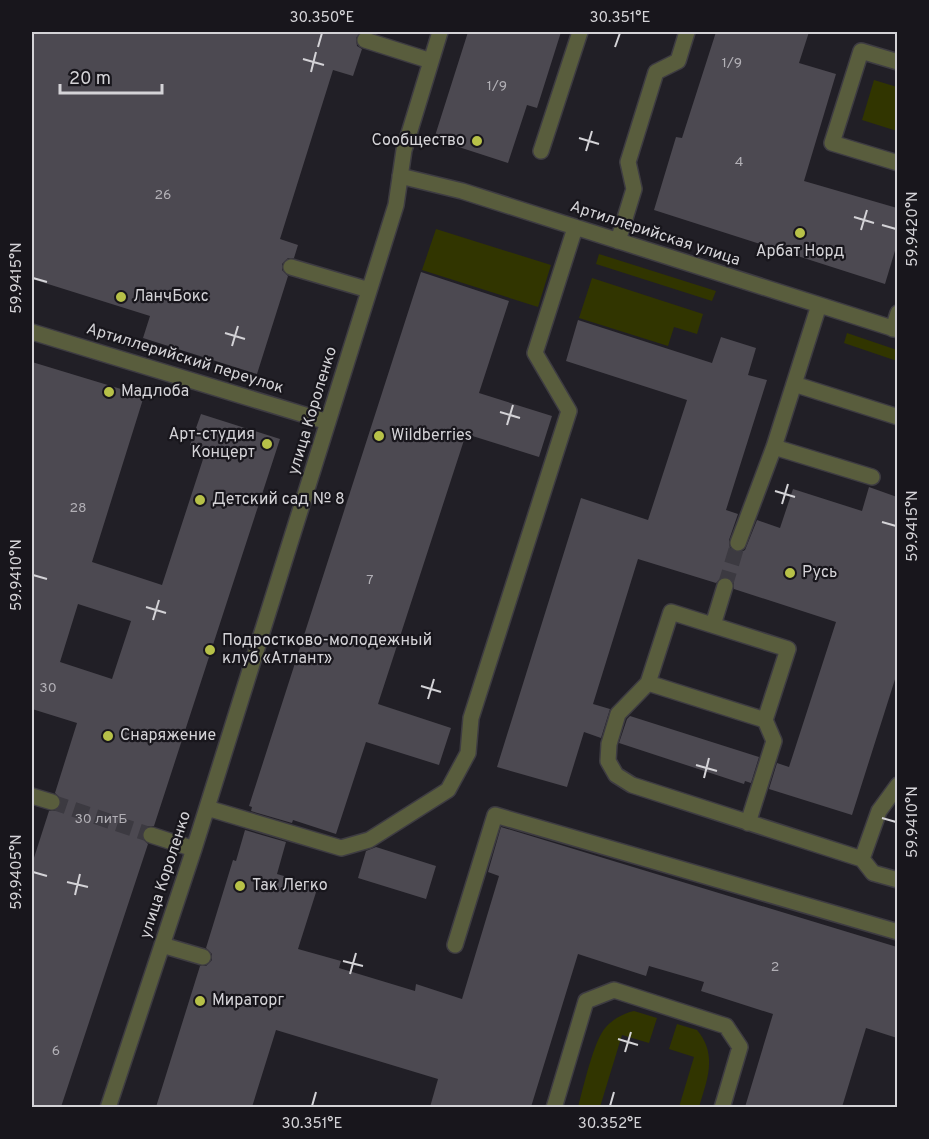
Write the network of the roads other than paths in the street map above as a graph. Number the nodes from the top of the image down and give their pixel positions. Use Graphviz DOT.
graph roads {
  1 [pos="440,32"];
  2 [pos="580,32"];
  3 [pos="687,32"];
  4 [pos="365,40"];
  5 [pos="431,61"];
  6 [pos="897,62"];
  7 [pos="541,151"];
  8 [pos="897,164"];
  9 [pos="400,176"];
  10 [pos="575,228"];
  11 [pos="618,241"];
  12 [pos="291,267"];
  13 [pos="369,290"];
  14 [pos="819,305"];
  15 [pos="897,314"];
  16 [pos="895,330"];
  17 [pos="32,332"];
  18 [pos="794,384"];
  19 [pos="897,417"];
  20 [pos="328,422"];
  21 [pos="774,447"];
  22 [pos="872,477"];
  23 [pos="738,543"];
  24 [pos="725,586"];
  25 [pos="713,625"];
  26 [pos="648,683"];
  27 [pos="765,720"];
  28 [pos="897,785"];
  29 [pos="32,796"];
  30 [pos="52,802"];
  31 [pos="207,808"];
  32 [pos="748,823"];
  33 [pos="151,835"];
  34 [pos="194,849"];
  35 [pos="862,859"];
  36 [pos="897,880"];
  37 [pos="897,932"];
  38 [pos="162,945"];
  39 [pos="455,945"];
  40 [pos="203,957"];
  41 [pos="108,1107"];
  42 [pos="554,1107"];
  43 [pos="722,1107"];
  1 -- 5 [label="street, улица Короленко"];
  2 -- 7 [label="street"];
  3 -- 11 [label="street"];
  4 -- 5 [label="street"];
  5 -- 9 [label="street, улица Короленко"];
  6 -- 8 [label="street"];
  9 -- 10 [label="street, Артиллерийская улица"];
  9 -- 13 [label="street, улица Короленко"];
  10 -- 11 [label="street, Артиллерийская улица"];
  10 -- 31 [label="street"];
  11 -- 14 [label="street, Артиллерийская улица"];
  12 -- 13 [label="street"];
  13 -- 20 [label="street, улица Короленко"];
  14 -- 16 [label="street, Артиллерийская улица"];
  14 -- 18 [label="street"];
  15 -- 16 [label="street"];
  17 -- 20 [label="street, Артиллерийский переулок"];
  18 -- 19 [label="street"];
  18 -- 21 [label="street"];
  20 -- 31 [label="street, улица Короленко"];
  21 -- 22 [label="street"];
  21 -- 23 [label="street"];
  24 -- 25 [label="street"];
  25 -- 26 [label="street"];
  25 -- 27 [label="street"];
  26 -- 27 [label="street"];
  26 -- 32 [label="street"];
  27 -- 32 [label="street"];
  28 -- 35 [label="street"];
  29 -- 30 [label="street"];
  31 -- 34 [label="street, улица Короленко"];
  32 -- 35 [label="street"];
  33 -- 34 [label="street"];
  34 -- 38 [label="street, улица Короленко"];
  35 -- 36 [label="street"];
  37 -- 39 [label="street"];
  38 -- 40 [label="street"];
  38 -- 41 [label="street, улица Короленко"];
  42 -- 43 [label="street"];
}
